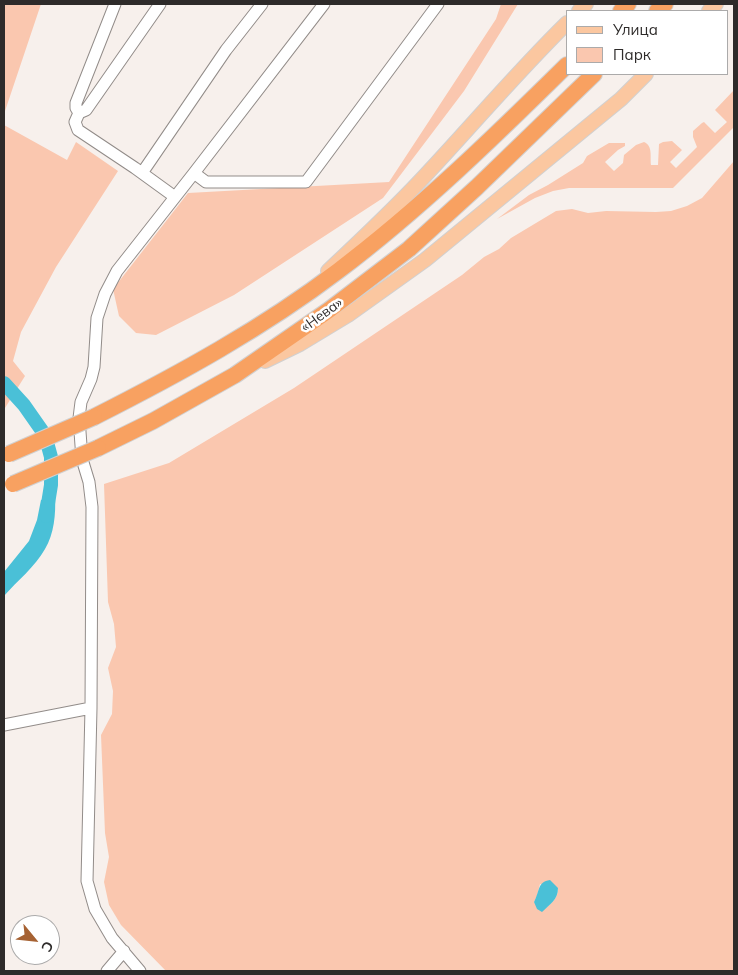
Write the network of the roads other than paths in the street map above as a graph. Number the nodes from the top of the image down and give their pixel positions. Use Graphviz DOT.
graph roads {
  1 [pos="115,4"];
  2 [pos="160,4"];
  3 [pos="262,4"];
  4 [pos="324,4"];
  5 [pos="438,4"];
  6 [pos="566,24"];
  7 [pos="566,66"];
  8 [pos="593,75"];
  9 [pos="645,75"];
  10 [pos="79,113"];
  11 [pos="142,173"];
  12 [pos="194,173"];
  13 [pos="175,197"];
  14 [pos="292,303"];
  15 [pos="235,375"];
  16 [pos="6,455"];
  17 [pos="8,486"];
  18 [pos="91,708"];
  19 [pos="4,726"];
  20 [pos="124,951"];
  21 [pos="107,971"];
  22 [pos="140,971"];
  1 -- 10 [label="street"];
  2 -- 10 [label="street"];
  3 -- 11 [label="street"];
  4 -- 12 [label="street"];
  5 -- 12 [label="street"];
  6 -- 14 [label="main road"];
  7 -- 14 [label="highway, «Нева»"];
  8 -- 15 [label="highway, «Нева»"];
  9 -- 15 [label="main road"];
  10 -- 11 [label="street"];
  11 -- 13 [label="street"];
  12 -- 13 [label="street"];
  13 -- 18 [label="street"];
  14 -- 16 [label="highway, «Нева», bridge"];
  15 -- 17 [label="highway, «Нева», bridge"];
  18 -- 19 [label="street"];
  18 -- 20 [label="street"];
  20 -- 21 [label="street"];
  20 -- 22 [label="street"];
}
